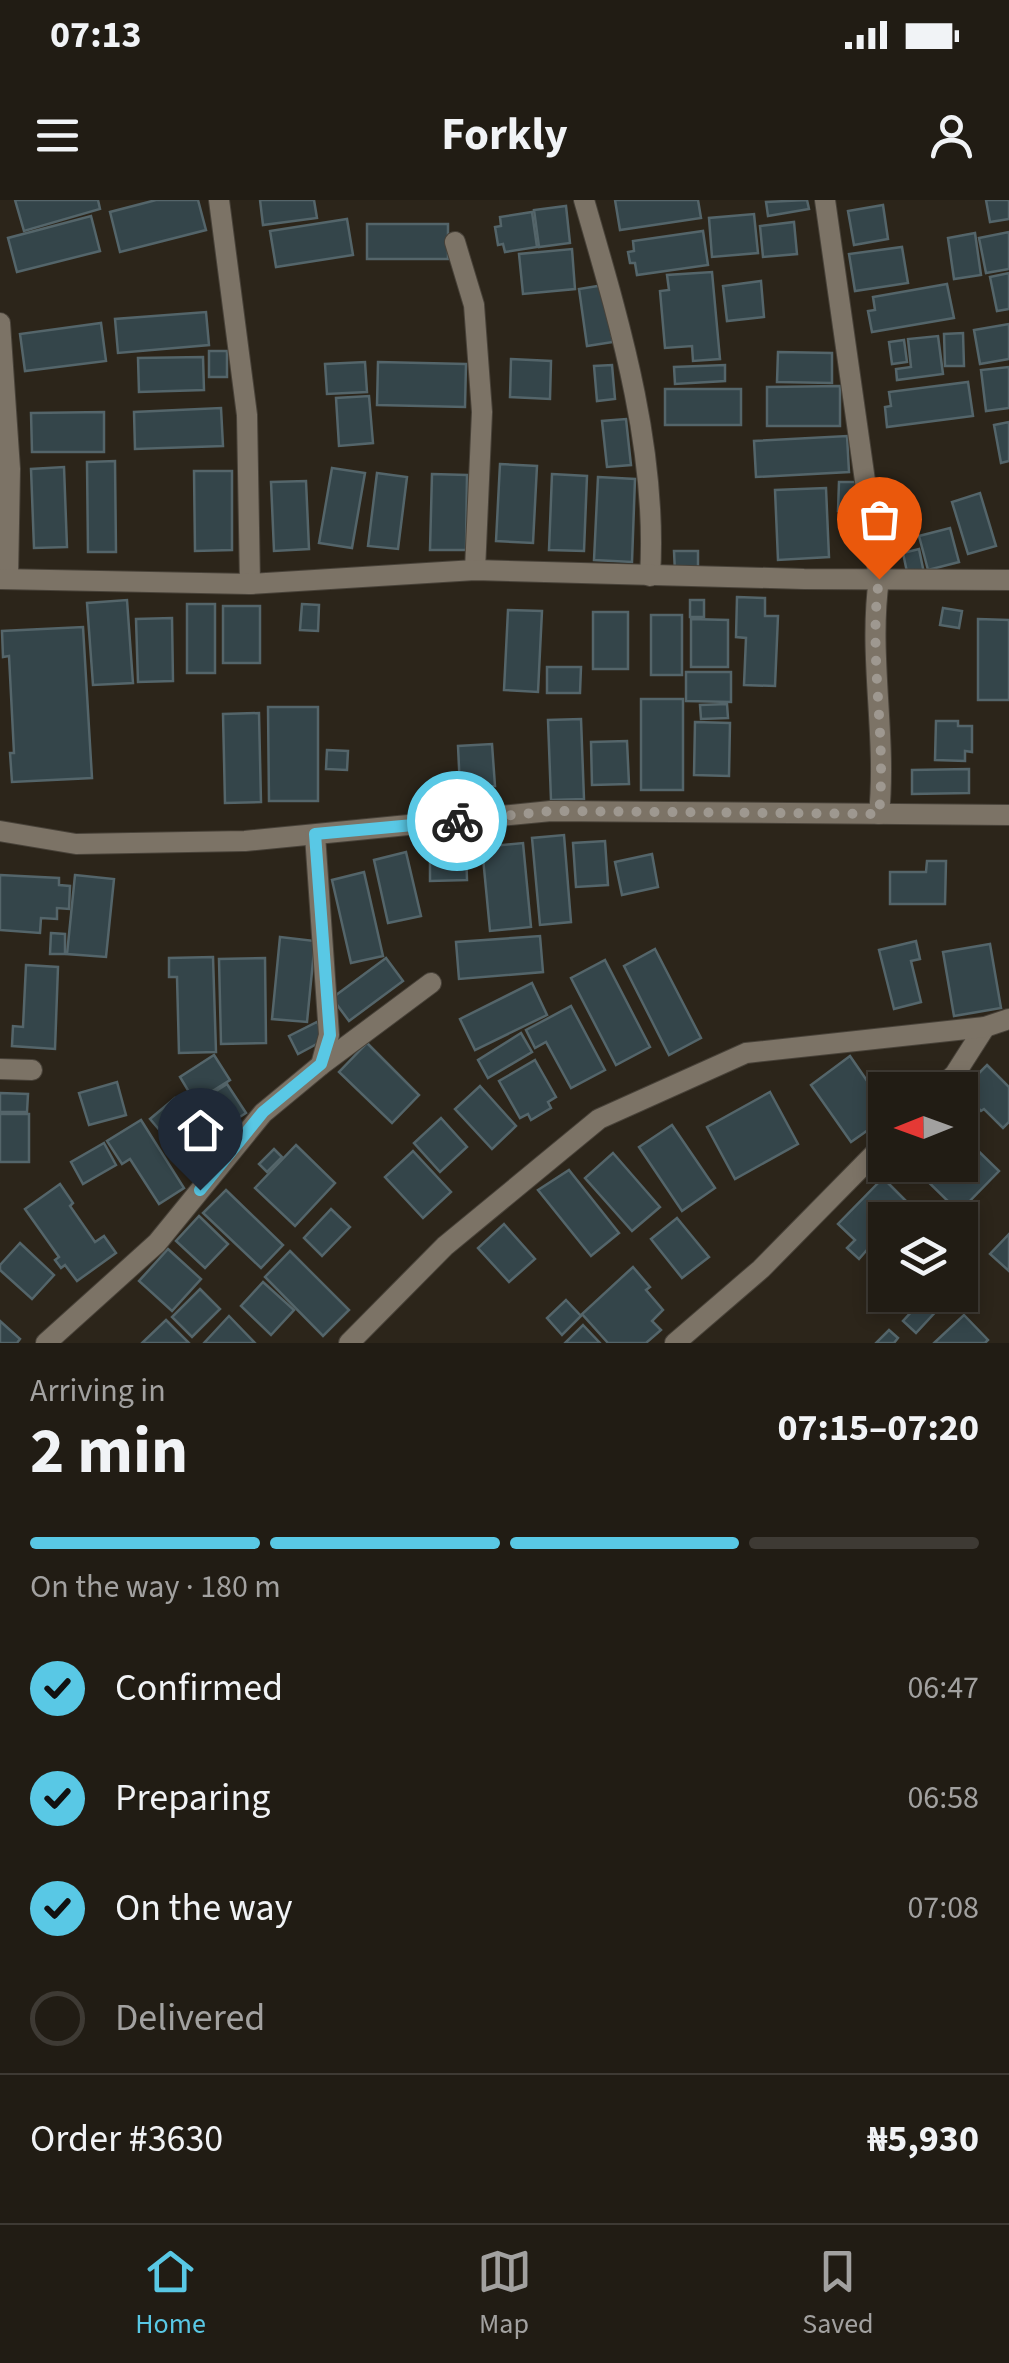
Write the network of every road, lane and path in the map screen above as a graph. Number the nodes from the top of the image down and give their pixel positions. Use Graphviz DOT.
graph roads {
  1 [pos="219,200"];
  2 [pos="584,200"];
  3 [pos="825,200"];
  4 [pos="455,242"];
  5 [pos="0,322"];
  6 [pos="475,570"];
  7 [pos="650,576"];
  8 [pos="4,578"];
  9 [pos="879,579"];
  10 [pos="1009,580"];
  11 [pos="250,584"];
  12 [pos="879,814"];
  13 [pos="1009,815"];
  14 [pos="0,831"];
  15 [pos="315,834"];
  16 [pos="431,983"];
  17 [pos="1009,1018"];
  18 [pos="985,1028"];
  19 [pos="321,1064"];
  20 [pos="0,1069"];
  21 [pos="32,1070"];
  22 [pos="956,1072"];
  23 [pos="868,1160"];
  24 [pos="46,1343"];
  25 [pos="349,1343"];
  26 [pos="674,1343"];
  1 -- 11 [label="street"];
  2 -- 7 [label="street"];
  3 -- 9 [label="street"];
  4 -- 6 [label="street"];
  5 -- 8 [label="street"];
  6 -- 7 [label="street"];
  6 -- 11 [label="street"];
  7 -- 9 [label="street"];
  8 -- 11 [label="street"];
  9 -- 10 [label="street"];
  9 -- 12 [label="street"];
  12 -- 13 [label="street"];
  12 -- 15 [label="street"];
  14 -- 15 [label="street"];
  15 -- 19 [label="street"];
  16 -- 19 [label="street"];
  17 -- 18 [label="street"];
  18 -- 22 [label="street"];
  18 -- 25 [label="street"];
  19 -- 24 [label="street"];
  20 -- 21 [label="street"];
  23 -- 26 [label="street"];
}
